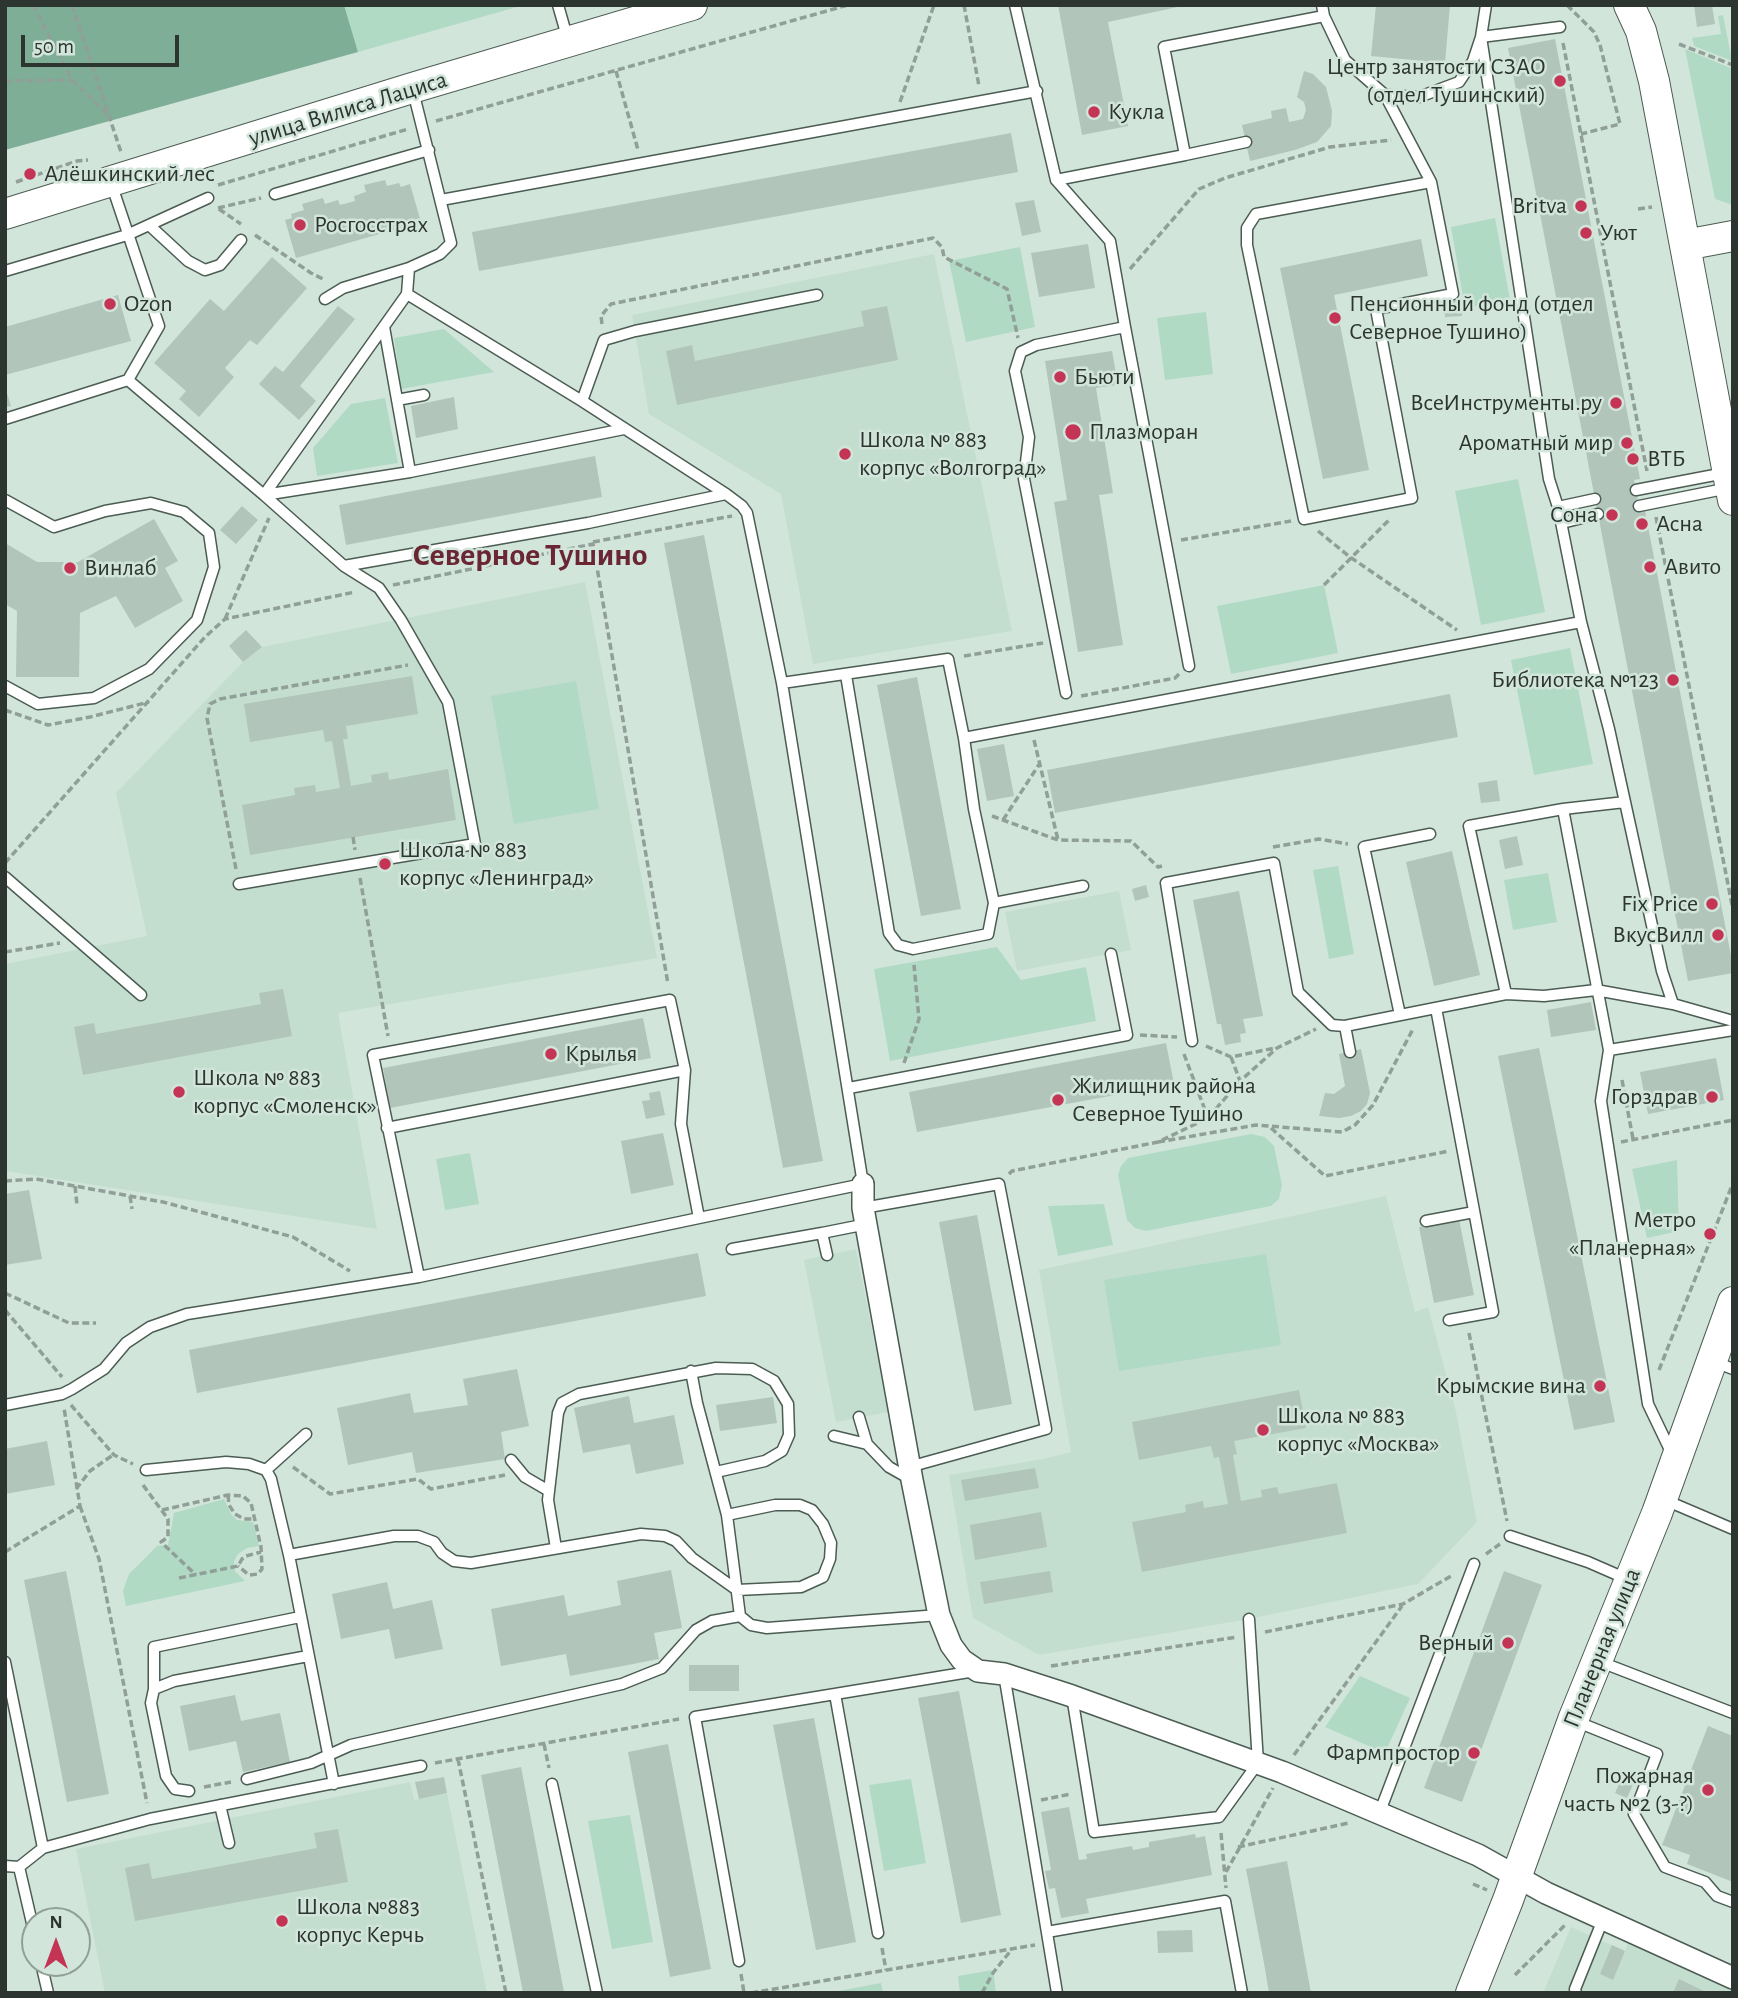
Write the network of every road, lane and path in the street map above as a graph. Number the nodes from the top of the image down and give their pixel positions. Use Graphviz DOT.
graph roads {
  1 [pos="33,5"];
  2 [pos="72,5"];
  3 [pos="558,5"];
  4 [pos="692,5"];
  5 [pos="849,5"];
  6 [pos="934,5"];
  7 [pos="964,5"];
  8 [pos="1016,5"];
  9 [pos="1486,5"];
  10 [pos="1567,5"];
  11 [pos="1629,5"];
  12 [pos="1323,11"];
  13 [pos="1560,27"];
  14 [pos="1481,37"];
  15 [pos="569,43"];
  16 [pos="1679,44"];
  17 [pos="1733,65"];
  18 [pos="616,71"];
  19 [pos="72,80"];
  20 [pos="5,81"];
  21 [pos="412,88"];
  22 [pos="1037,91"];
  23 [pos="1385,95"];
  24 [pos="982,101"];
  25 [pos="109,115"];
  26 [pos="894,117"];
  27 [pos="422,125"];
  28 [pos="1581,134"];
  29 [pos="1408,139"];
  30 [pos="1246,142"];
  31 [pos="429,150"];
  32 [pos="1185,155"];
  33 [pos="641,163"];
  34 [pos="117,169"];
  35 [pos="1056,180"];
  36 [pos="1432,182"];
  37 [pos="275,194"];
  38 [pos="208,198"];
  39 [pos="441,200"];
  40 [pos="1654,206"];
  41 [pos="219,209"];
  42 [pos="1638,209"];
  43 [pos="5,214"];
  44 [pos="149,225"];
  45 [pos="127,235"];
  46 [pos="1733,236"];
  47 [pos="241,240"];
  48 [pos="1685,245"];
  49 [pos="409,268"];
  50 [pos="5,271"];
  51 [pos="1118,284"];
  52 [pos="343,288"];
  53 [pos="407,294"];
  54 [pos="817,295"];
  55 [pos="325,299"];
  56 [pos="384,327"];
  57 [pos="1125,327"];
  58 [pos="1017,333"];
  59 [pos="604,340"];
  60 [pos="128,380"];
  61 [pos="424,396"];
  62 [pos="397,400"];
  63 [pos="582,401"];
  64 [pos="5,419"];
  65 [pos="624,429"];
  66 [pos="410,471"];
  67 [pos="1730,487"];
  68 [pos="1636,491"];
  69 [pos="726,494"];
  70 [pos="264,495"];
  71 [pos="1412,498"];
  72 [pos="1595,499"];
  73 [pos="5,500"];
  74 [pos="275,505"];
  75 [pos="1639,506"];
  76 [pos="1558,507"];
  77 [pos="747,513"];
  78 [pos="1598,514"];
  79 [pos="1304,519"];
  80 [pos="1562,523"];
  81 [pos="1167,542"];
  82 [pos="593,544"];
  83 [pos="1350,557"];
  84 [pos="344,566"];
  85 [pos="1324,585"];
  86 [pos="379,588"];
  87 [pos="225,619"];
  88 [pos="1581,622"];
  89 [pos="1055,641"];
  90 [pos="1473,641"];
  91 [pos="948,659"];
  92 [pos="424,662"];
  93 [pos="1189,666"];
  94 [pos="846,675"];
  95 [pos="782,682"];
  96 [pos="5,686"];
  97 [pos="1066,693"];
  98 [pos="1031,726"];
  99 [pos="964,738"];
  100 [pos="1040,763"];
  101 [pos="1625,802"];
  102 [pos="974,809"];
  103 [pos="1563,809"];
  104 [pos="1003,820"];
  105 [pos="1430,834"];
  106 [pos="1058,840"];
  107 [pos="1364,847"];
  108 [pos="1265,848"];
  109 [pos="5,863"];
  110 [pos="1172,864"];
  111 [pos="358,865"];
  112 [pos="5,877"];
  113 [pos="239,884"];
  114 [pos="1083,886"];
  115 [pos="994,903"];
  116 [pos="79,940"];
  117 [pos="913,949"];
  118 [pos="5,952"];
  119 [pos="1111,954"];
  120 [pos="1596,990"];
  121 [pos="1506,994"];
  122 [pos="141,995"];
  123 [pos="670,1000"];
  124 [pos="1672,1004"];
  125 [pos="1436,1008"];
  126 [pos="1422,1011"];
  127 [pos="1400,1015"];
  128 [pos="1733,1021"];
  129 [pos="1332,1025"];
  130 [pos="1345,1026"];
  131 [pos="1733,1030"];
  132 [pos="1128,1035"];
  133 [pos="1192,1041"];
  134 [pos="1277,1048"];
  135 [pos="1612,1049"];
  136 [pos="390,1052"];
  137 [pos="1350,1052"];
  138 [pos="1231,1057"];
  139 [pos="685,1070"];
  140 [pos="899,1078"];
  141 [pos="1240,1081"];
  142 [pos="849,1088"];
  143 [pos="1208,1118"];
  144 [pos="1733,1120"];
  145 [pos="1270,1126"];
  146 [pos="387,1128"];
  147 [pos="1633,1139"];
  148 [pos="1158,1142"];
  149 [pos="1608,1144"];
  150 [pos="1462,1149"];
  151 [pos="5,1181"];
  152 [pos="1733,1183"];
  153 [pos="863,1184"];
  154 [pos="999,1184"];
  155 [pos="75,1186"];
  156 [pos="130,1196"];
  157 [pos="77,1205"];
  158 [pos="132,1209"];
  159 [pos="1474,1212"];
  160 [pos="865,1216"];
  161 [pos="699,1218"];
  162 [pos="1426,1221"];
  163 [pos="822,1233"];
  164 [pos="732,1249"];
  165 [pos="827,1255"];
  166 [pos="419,1277"];
  167 [pos="373,1284"];
  168 [pos="5,1293"];
  169 [pos="1733,1302"];
  170 [pos="5,1310"];
  171 [pos="1465,1317"];
  172 [pos="1449,1320"];
  173 [pos="96,1323"];
  174 [pos="1722,1365"];
  175 [pos="691,1371"];
  176 [pos="67,1391"];
  177 [pos="1648,1404"];
  178 [pos="5,1405"];
  179 [pos="859,1417"];
  180 [pos="306,1434"];
  181 [pos="834,1436"];
  182 [pos="867,1444"];
  183 [pos="114,1455"];
  184 [pos="279,1458"];
  185 [pos="511,1460"];
  186 [pos="1676,1462"];
  187 [pos="142,1469"];
  188 [pos="266,1470"];
  189 [pos="521,1472"];
  190 [pos="716,1472"];
  191 [pos="911,1474"];
  192 [pos="76,1489"];
  193 [pos="550,1491"];
  194 [pos="228,1495"];
  195 [pos="1662,1499"];
  196 [pos="80,1506"];
  197 [pos="162,1510"];
  198 [pos="727,1515"];
  199 [pos="255,1518"];
  200 [pos="1733,1529"];
  201 [pos="1510,1536"];
  202 [pos="556,1548"];
  203 [pos="5,1552"];
  204 [pos="261,1552"];
  205 [pos="289,1555"];
  206 [pos="1474,1564"];
  207 [pos="238,1566"];
  208 [pos="196,1575"];
  209 [pos="179,1578"];
  210 [pos="1630,1580"];
  211 [pos="737,1590"];
  212 [pos="1404,1604"];
  213 [pos="939,1615"];
  214 [pos="740,1616"];
  215 [pos="300,1617"];
  216 [pos="1249,1619"];
  217 [pos="1251,1634"];
  218 [pos="308,1656"];
  219 [pos="1597,1661"];
  220 [pos="5,1662"];
  221 [pos="1045,1667"];
  222 [pos="978,1671"];
  223 [pos="1004,1674"];
  224 [pos="154,1689"];
  225 [pos="835,1694"];
  226 [pos="1072,1696"];
  227 [pos="1733,1713"];
  228 [pos="695,1717"];
  229 [pos="1573,1720"];
  230 [pos="544,1744"];
  231 [pos="458,1759"];
  232 [pos="1258,1763"];
  233 [pos="421,1766"];
  234 [pos="1282,1772"];
  235 [pos="247,1779"];
  236 [pos="334,1784"];
  237 [pos="552,1784"];
  238 [pos="189,1791"];
  239 [pos="1087,1791"];
  240 [pos="1025,1802"];
  241 [pos="220,1805"];
  242 [pos="1382,1814"];
  243 [pos="1219,1817"];
  244 [pos="150,1819"];
  245 [pos="229,1843"];
  246 [pos="1238,1847"];
  247 [pos="43,1848"];
  248 [pos="5,1866"];
  249 [pos="19,1867"];
  250 [pos="1226,1872"];
  251 [pos="1517,1876"];
  252 [pos="1473,1884"];
  253 [pos="1488,1891"];
  254 [pos="1225,1901"];
  255 [pos="1733,1902"];
  256 [pos="28,1907"];
  257 [pos="1574,1916"];
  258 [pos="1604,1917"];
  259 [pos="878,1933"];
  260 [pos="1048,1938"];
  261 [pos="1012,1949"];
  262 [pos="739,1961"];
  263 [pos="886,1970"];
  264 [pos="1515,1975"];
  265 [pos="1733,1978"];
  266 [pos="506,1993"];
  267 [pos="597,1993"];
  268 [pos="751,1993"];
  269 [pos="982,1993"];
  270 [pos="1057,1993"];
  271 [pos="1242,1993"];
  272 [pos="1471,1993"];
  273 [pos="1576,1993"];
  1 -- 19 [label="path"];
  2 -- 25 [label="path"];
  3 -- 15 [label="lane"];
  4 -- 15 [label="main road, улица Вилиса Лациса"];
  5 -- 18 [label="path"];
  6 -- 26 [label="path"];
  7 -- 24 [label="path"];
  8 -- 22 [label="lane"];
  9 -- 14 [label="lane"];
  10 -- 28 [label="path"];
  11 -- 48 [label="main road"];
  12 -- 23 [label="lane"];
  12 -- 32 [label="lane"];
  13 -- 14 [label="lane"];
  14 -- 23 [label="lane"];
  14 -- 76 [label="lane"];
  15 -- 21 [label="main road, улица Вилиса Лациса"];
  16 -- 17 [label="path"];
  18 -- 27 [label="path"];
  18 -- 33 [label="path"];
  19 -- 20 [label="path"];
  19 -- 25 [label="path"];
  21 -- 27 [label="lane"];
  21 -- 34 [label="main road, улица Вилиса Лациса"];
  22 -- 24 [label="lane"];
  22 -- 35 [label="lane"];
  23 -- 29 [label="lane"];
  24 -- 26 [label="lane"];
  25 -- 34 [label="path"];
  26 -- 33 [label="lane"];
  27 -- 31 [label="lane"];
  27 -- 38 [label="path"];
  29 -- 36 [label="lane"];
  29 -- 51 [label="path"];
  30 -- 32 [label="lane"];
  31 -- 37 [label="lane"];
  31 -- 39 [label="lane"];
  32 -- 35 [label="lane"];
  33 -- 39 [label="lane"];
  34 -- 43 [label="main road, улица Вилиса Лациса"];
  34 -- 45 [label="lane"];
  35 -- 51 [label="lane"];
  36 -- 71 [label="lane"];
  36 -- 79 [label="lane"];
  37 -- 41 [label="path"];
  38 -- 41 [label="path"];
  38 -- 44 [label="lane"];
  39 -- 49 [label="lane"];
  40 -- 42 [label="path"];
  41 -- 52 [label="path"];
  44 -- 45 [label="lane"];
  44 -- 47 [label="lane"];
  45 -- 50 [label="lane"];
  45 -- 60 [label="lane"];
  46 -- 48 [label="main road"];
  48 -- 67 [label="main road"];
  49 -- 52 [label="lane"];
  49 -- 53 [label="lane"];
  51 -- 57 [label="lane"];
  52 -- 55 [label="lane"];
  53 -- 56 [label="lane"];
  53 -- 63 [label="lane"];
  54 -- 59 [label="lane"];
  56 -- 62 [label="lane"];
  56 -- 70 [label="lane"];
  57 -- 81 [label="lane"];
  57 -- 89 [label="lane"];
  58 -- 59 [label="path"];
  59 -- 63 [label="lane"];
  60 -- 64 [label="lane"];
  60 -- 70 [label="lane"];
  61 -- 62 [label="lane"];
  62 -- 66 [label="lane"];
  63 -- 65 [label="lane"];
  65 -- 66 [label="lane"];
  65 -- 69 [label="lane"];
  66 -- 70 [label="lane"];
  67 -- 68 [label="lane"];
  67 -- 75 [label="lane"];
  69 -- 77 [label="lane"];
  69 -- 84 [label="lane"];
  70 -- 74 [label="lane"];
  71 -- 79 [label="lane"];
  71 -- 83 [label="path"];
  72 -- 76 [label="lane"];
  73 -- 96 [label="lane"];
  74 -- 84 [label="lane"];
  74 -- 87 [label="path"];
  76 -- 80 [label="lane"];
  77 -- 82 [label="path"];
  77 -- 95 [label="lane"];
  78 -- 80 [label="lane"];
  79 -- 81 [label="path"];
  79 -- 83 [label="path"];
  80 -- 88 [label="lane"];
  81 -- 93 [label="lane"];
  82 -- 86 [label="path"];
  82 -- 123 [label="path"];
  83 -- 85 [label="path"];
  83 -- 90 [label="path"];
  84 -- 86 [label="lane"];
  86 -- 87 [label="path"];
  86 -- 92 [label="lane"];
  87 -- 109 [label="path"];
  88 -- 90 [label="lane"];
  88 -- 101 [label="lane"];
  89 -- 91 [label="path"];
  89 -- 97 [label="lane"];
  90 -- 98 [label="lane"];
  91 -- 94 [label="lane"];
  91 -- 99 [label="lane"];
  92 -- 111 [label="lane"];
  92 -- 113 [label="path"];
  93 -- 97 [label="path"];
  94 -- 95 [label="lane"];
  94 -- 117 [label="lane"];
  95 -- 142 [label="lane"];
  98 -- 99 [label="lane"];
  98 -- 100 [label="path"];
  99 -- 102 [label="lane"];
  100 -- 104 [label="path"];
  100 -- 106 [label="path"];
  101 -- 103 [label="lane"];
  101 -- 124 [label="lane"];
  102 -- 104 [label="path"];
  102 -- 115 [label="lane"];
  103 -- 120 [label="lane"];
  103 -- 121 [label="lane"];
  104 -- 106 [label="path"];
  105 -- 107 [label="lane"];
  106 -- 110 [label="path"];
  107 -- 108 [label="path"];
  107 -- 127 [label="lane"];
  111 -- 113 [label="lane"];
  111 -- 136 [label="path"];
  112 -- 116 [label="lane"];
  114 -- 115 [label="lane"];
  115 -- 117 [label="lane"];
  116 -- 118 [label="path"];
  116 -- 122 [label="lane"];
  117 -- 140 [label="path"];
  119 -- 132 [label="lane"];
  120 -- 121 [label="lane"];
  120 -- 124 [label="lane"];
  120 -- 135 [label="lane"];
  121 -- 125 [label="lane"];
  123 -- 136 [label="lane"];
  123 -- 139 [label="lane"];
  124 -- 128 [label="lane"];
  125 -- 126 [label="lane"];
  125 -- 150 [label="lane"];
  126 -- 127 [label="lane"];
  126 -- 145 [label="path"];
  127 -- 130 [label="lane"];
  129 -- 130 [label="lane"];
  129 -- 133 [label="lane"];
  129 -- 134 [label="path"];
  130 -- 137 [label="lane"];
  131 -- 135 [label="lane"];
  132 -- 140 [label="lane"];
  132 -- 143 [label="path"];
  133 -- 138 [label="path"];
  134 -- 138 [label="path"];
  134 -- 141 [label="path"];
  135 -- 147 [label="path"];
  135 -- 149 [label="lane"];
  136 -- 146 [label="lane"];
  138 -- 141 [label="path"];
  139 -- 146 [label="lane"];
  139 -- 161 [label="lane"];
  140 -- 142 [label="lane"];
  141 -- 143 [label="path"];
  142 -- 153 [label="lane"];
  143 -- 148 [label="path"];
  144 -- 147 [label="path"];
  145 -- 148 [label="path"];
  145 -- 150 [label="path"];
  146 -- 166 [label="lane"];
  147 -- 149 [label="path"];
  148 -- 154 [label="path"];
  149 -- 177 [label="lane"];
  150 -- 159 [label="lane"];
  151 -- 155 [label="path"];
  152 -- 177 [label="path"];
  153 -- 160 [label="street"];
  153 -- 161 [label="lane"];
  154 -- 160 [label="lane"];
  154 -- 191 [label="lane"];
  155 -- 156 [label="path"];
  155 -- 157 [label="path"];
  156 -- 158 [label="path"];
  156 -- 167 [label="path"];
  159 -- 162 [label="lane"];
  159 -- 171 [label="lane"];
  160 -- 163 [label="lane"];
  160 -- 191 [label="street"];
  161 -- 166 [label="lane"];
  163 -- 164 [label="lane"];
  163 -- 165 [label="lane"];
  166 -- 167 [label="lane"];
  167 -- 176 [label="lane"];
  168 -- 173 [label="path"];
  169 -- 174 [label="main road, Планерная улица"];
  170 -- 176 [label="path"];
  171 -- 172 [label="lane"];
  171 -- 201 [label="path"];
  174 -- 186 [label="main road, Планерная улица"];
  175 -- 190 [label="lane"];
  175 -- 190 [label="lane"];
  175 -- 193 [label="lane"];
  176 -- 178 [label="lane"];
  176 -- 183 [label="path"];
  176 -- 192 [label="path"];
  177 -- 186 [label="lane"];
  179 -- 182 [label="lane"];
  180 -- 184 [label="lane"];
  181 -- 182 [label="lane"];
  182 -- 191 [label="lane"];
  183 -- 187 [label="path"];
  183 -- 192 [label="path"];
  184 -- 188 [label="lane"];
  184 -- 189 [label="path"];
  185 -- 189 [label="lane"];
  186 -- 195 [label="main road, Планерная улица"];
  187 -- 188 [label="lane"];
  187 -- 197 [label="path"];
  188 -- 205 [label="lane"];
  189 -- 193 [label="lane"];
  190 -- 198 [label="lane"];
  191 -- 213 [label="street"];
  192 -- 196 [label="path"];
  193 -- 202 [label="lane"];
  194 -- 197 [label="path"];
  194 -- 199 [label="path"];
  194 -- 199 [label="path"];
  195 -- 200 [label="lane"];
  195 -- 210 [label="main road, Планерная улица"];
  196 -- 203 [label="path"];
  196 -- 244 [label="path"];
  197 -- 208 [label="path"];
  198 -- 211 [label="lane"];
  198 -- 211 [label="lane"];
  199 -- 204 [label="path"];
  201 -- 206 [label="path"];
  201 -- 210 [label="lane"];
  202 -- 205 [label="lane"];
  202 -- 211 [label="lane"];
  204 -- 207 [label="path"];
  204 -- 207 [label="path"];
  205 -- 215 [label="lane"];
  206 -- 212 [label="path"];
  206 -- 242 [label="lane"];
  207 -- 208 [label="path"];
  208 -- 209 [label="path"];
  210 -- 219 [label="main road, Планерная улица"];
  211 -- 214 [label="lane"];
  212 -- 217 [label="path"];
  212 -- 234 [label="path"];
  213 -- 214 [label="lane"];
  213 -- 222 [label="street"];
  214 -- 235 [label="lane"];
  215 -- 218 [label="lane"];
  215 -- 224 [label="lane"];
  216 -- 217 [label="lane"];
  217 -- 221 [label="path"];
  217 -- 232 [label="lane"];
  218 -- 224 [label="lane"];
  218 -- 236 [label="lane"];
  219 -- 227 [label="lane"];
  219 -- 229 [label="main road, Планерная улица"];
  220 -- 247 [label="lane"];
  222 -- 223 [label="street"];
  222 -- 225 [label="lane"];
  223 -- 226 [label="street"];
  223 -- 240 [label="lane"];
  224 -- 238 [label="lane"];
  225 -- 228 [label="lane"];
  225 -- 259 [label="lane"];
  226 -- 232 [label="street"];
  226 -- 239 [label="lane"];
  228 -- 230 [label="path"];
  228 -- 262 [label="lane"];
  229 -- 251 [label="main road, Планерная улица"];
  229 -- 255 [label="lane"];
  230 -- 231 [label="path"];
  230 -- 237 [label="path"];
  231 -- 233 [label="path"];
  231 -- 266 [label="path"];
  232 -- 234 [label="street"];
  232 -- 243 [label="lane"];
  233 -- 236 [label="lane"];
  234 -- 242 [label="street"];
  234 -- 246 [label="path"];
  235 -- 238 [label="path"];
  236 -- 241 [label="lane"];
  237 -- 267 [label="lane"];
  239 -- 240 [label="path"];
  239 -- 243 [label="lane"];
  240 -- 260 [label="lane"];
  241 -- 244 [label="lane"];
  241 -- 245 [label="lane"];
  242 -- 246 [label="path"];
  242 -- 251 [label="street"];
  243 -- 250 [label="path"];
  244 -- 247 [label="lane"];
  246 -- 250 [label="path"];
  247 -- 249 [label="lane"];
  248 -- 249 [label="lane"];
  249 -- 256 [label="lane"];
  250 -- 254 [label="path"];
  251 -- 258 [label="street"];
  251 -- 272 [label="main road, Планерная улица"];
  252 -- 253 [label="path"];
  254 -- 260 [label="lane"];
  254 -- 271 [label="lane"];
  257 -- 264 [label="path"];
  258 -- 265 [label="street"];
  258 -- 273 [label="lane"];
  259 -- 263 [label="path"];
  260 -- 261 [label="path"];
  260 -- 270 [label="lane"];
  261 -- 263 [label="path"];
  261 -- 269 [label="path"];
  263 -- 268 [label="path"];
}
